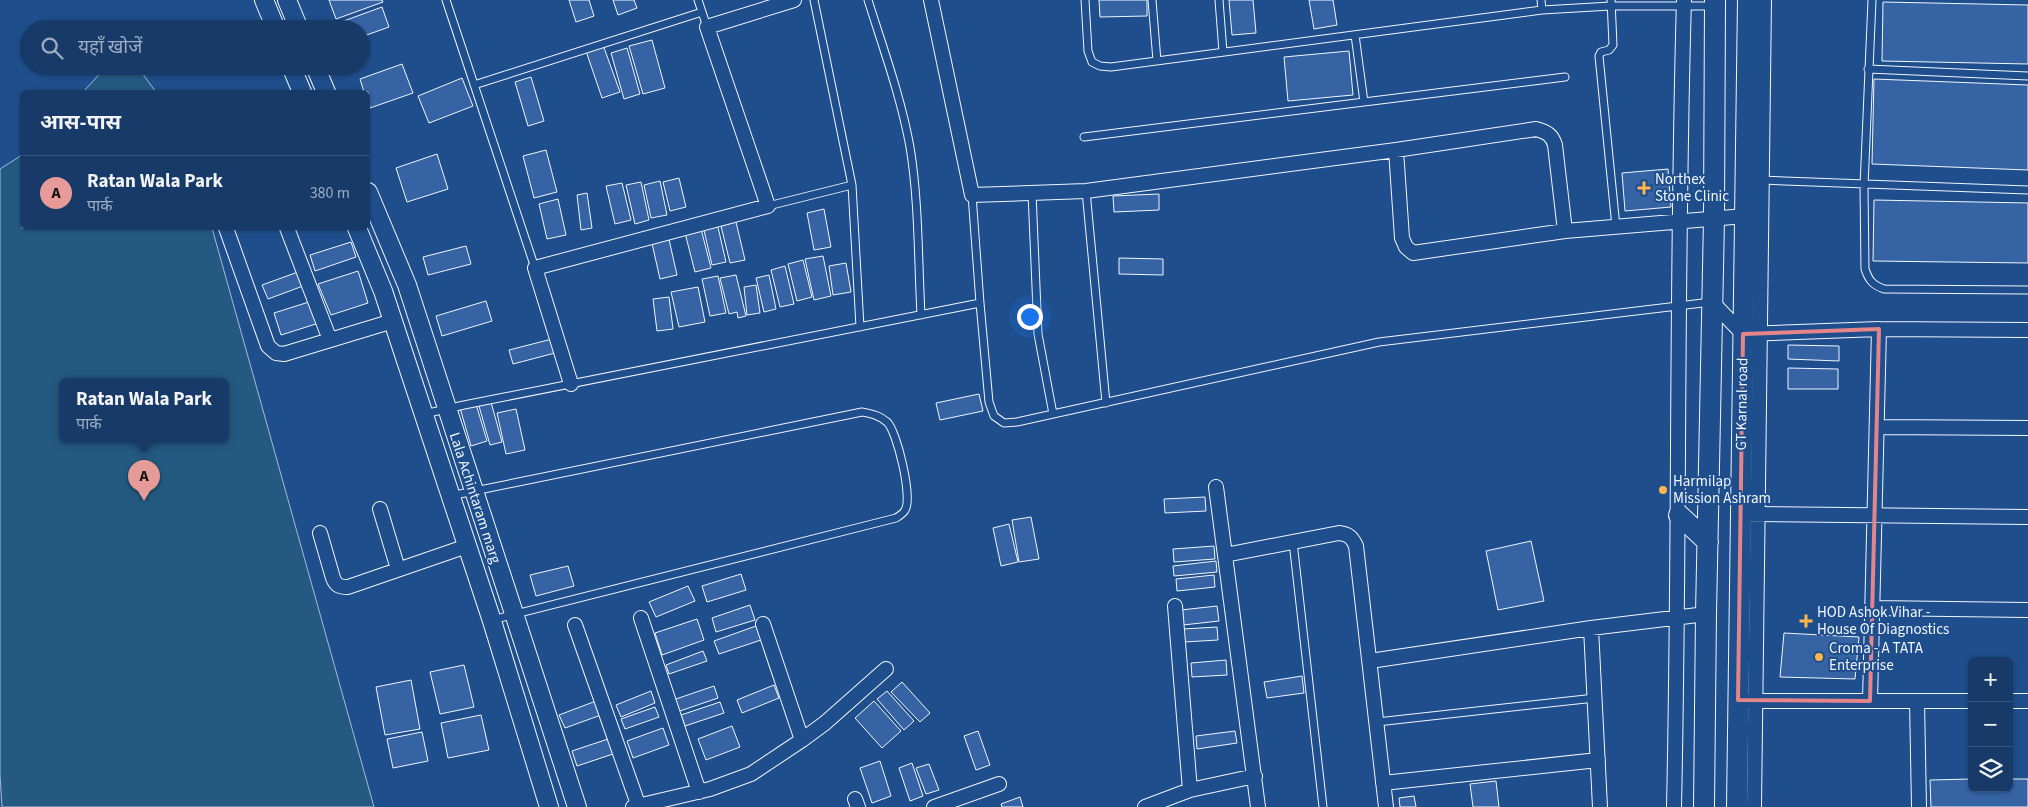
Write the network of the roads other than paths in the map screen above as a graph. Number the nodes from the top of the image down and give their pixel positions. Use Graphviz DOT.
graph roads {
  1 [pos="264,0"];
  2 [pos="289,0"];
  3 [pos="446,0"];
  4 [pos="698,0"];
  5 [pos="794,0"];
  6 [pos="814,0"];
  7 [pos="868,0"];
  8 [pos="931,0"];
  9 [pos="1085,0"];
  10 [pos="1152,0"];
  11 [pos="1219,0"];
  12 [pos="1542,0"];
  13 [pos="1748,0"];
  14 [pos="1764,0"];
  15 [pos="1872,0"];
  16 [pos="1611,3"];
  17 [pos="1684,3"];
  18 [pos="1715,3"];
  19 [pos="1542,10"];
  20 [pos="702,12"];
  21 [pos="272,20"];
  22 [pos="296,20"];
  23 [pos="707,27"];
  24 [pos="1355,35"];
  25 [pos="1223,52"];
  26 [pos="1157,61"];
  27 [pos="1868,69"];
  28 [pos="295,75"];
  29 [pos="319,75"];
  30 [pos="2028,76"];
  31 [pos="1565,77"];
  32 [pos="474,86"];
  33 [pos="301,90"];
  34 [pos="325,90"];
  35 [pos="1364,102"];
  36 [pos="1084,137"];
  37 [pos="1396,150"];
  38 [pos="1754,180"];
  39 [pos="852,185"];
  40 [pos="1864,186"];
  41 [pos="2028,190"];
  42 [pos="1086,191"];
  43 [pos="1032,193"];
  44 [pos="972,195"];
  45 [pos="370,197"];
  46 [pos="768,206"];
  47 [pos="1745,216"];
  48 [pos="1714,219"];
  49 [pos="1679,222"];
  50 [pos="1616,227"];
  51 [pos="227,230"];
  52 [pos="288,230"];
  53 [pos="358,230"];
  54 [pos="1565,231"];
  55 [pos="535,268"];
  56 [pos="2028,290"];
  57 [pos="1712,302"];
  58 [pos="980,303"];
  59 [pos="1680,306"];
  60 [pos="921,315"];
  61 [pos="393,321"];
  62 [pos="860,326"];
  63 [pos="1879,329"];
  64 [pos="2028,330"];
  65 [pos="1752,334"];
  66 [pos="330,340"];
  67 [pos="571,384"];
  68 [pos="1106,403"];
  69 [pos="446,409"];
  70 [pos="424,414"];
  71 [pos="1053,414"];
  72 [pos="1877,427"];
  73 [pos="2028,428"];
  74 [pos="1216,487"];
  75 [pos="473,491"];
  76 [pos="450,496"];
  77 [pos="380,509"];
  78 [pos="1679,514"];
  79 [pos="1749,514"];
  80 [pos="1875,516"];
  81 [pos="2028,517"];
  82 [pos="320,533"];
  83 [pos="1293,542"];
  84 [pos="1708,542"];
  85 [pos="467,546"];
  86 [pos="1225,555"];
  87 [pos="398,570"];
  88 [pos="1175,606"];
  89 [pos="1872,608"];
  90 [pos="2028,610"];
  91 [pos="1706,614"];
  92 [pos="514,615"];
  93 [pos="641,618"];
  94 [pos="1678,618"];
  95 [pos="492,621"];
  96 [pos="763,624"];
  97 [pos="575,625"];
  98 [pos="1591,628"];
  99 [pos="1370,662"];
  100 [pos="886,669"];
  101 [pos="1595,698"];
  102 [pos="1747,701"];
  103 [pos="1870,701"];
  104 [pos="1917,701"];
  105 [pos="1968,701"];
  106 [pos="2013,701"];
  107 [pos="2028,701"];
  108 [pos="1377,722"];
  109 [pos="802,740"];
  110 [pos="1598,760"];
  111 [pos="1255,776"];
  112 [pos="1384,783"];
  113 [pos="999,784"];
  114 [pos="1190,790"];
  115 [pos="699,792"];
  116 [pos="549,807"];
  117 [pos="577,807"];
  118 [pos="637,807"];
  119 [pos="934,807"];
  120 [pos="1145,807"];
  121 [pos="1258,807"];
  122 [pos="1323,807"];
  123 [pos="1386,807"];
  124 [pos="1600,807"];
  125 [pos="1674,807"];
  126 [pos="1704,807"];
  127 [pos="1737,807"];
  128 [pos="1754,807"];
  129 [pos="1919,807"];
  1 -- 21 [label="street"];
  2 -- 22 [label="street"];
  3 -- 32 [label="lane"];
  4 -- 20 [label="lane"];
  5 -- 23 [label="street"];
  6 -- 39 [label="lane"];
  7 -- 60 [label="lane"];
  8 -- 44 [label="street"];
  9 -- 26 [label="lane"];
  10 -- 26 [label="lane"];
  11 -- 25 [label="lane"];
  12 -- 19 [label="lane"];
  13 -- 38 [label="main road, GT Karnal road"];
  14 -- 38 [label="street"];
  15 -- 27 [label="lane"];
  16 -- 17 [label="lane"];
  16 -- 19 [label="lane"];
  16 -- 50 [label="lane"];
  17 -- 18 [label="lane"];
  17 -- 49 [label="street"];
  18 -- 48 [label="main road"];
  19 -- 24 [label="lane"];
  20 -- 23 [label="lane"];
  20 -- 32 [label="lane"];
  23 -- 46 [label="street"];
  24 -- 25 [label="lane"];
  24 -- 35 [label="lane"];
  25 -- 26 [label="lane"];
  27 -- 30 [label="lane"];
  27 -- 40 [label="lane"];
  28 -- 33 [label="street"];
  29 -- 34 [label="street"];
  31 -- 35 [label="lane"];
  32 -- 55 [label="lane"];
  35 -- 36 [label="lane"];
  37 -- 42 [label="street"];
  37 -- 54 [label="street"];
  37 -- 54 [label="street"];
  38 -- 40 [label="lane"];
  38 -- 47 [label="main road, GT Karnal road"];
  38 -- 65 [label="street"];
  39 -- 46 [label="lane"];
  39 -- 62 [label="lane"];
  40 -- 41 [label="lane"];
  40 -- 56 [label="lane"];
  42 -- 43 [label="street"];
  42 -- 68 [label="lane"];
  43 -- 44 [label="street"];
  43 -- 71 [label="lane"];
  44 -- 58 [label="lane"];
  45 -- 69 [label="street, Lala Achintaram marg"];
  46 -- 55 [label="street"];
  47 -- 48 [label="street"];
  47 -- 65 [label="main road, GT Karnal road"];
  48 -- 49 [label="street"];
  48 -- 57 [label="main road"];
  49 -- 50 [label="street"];
  49 -- 59 [label="street"];
  50 -- 54 [label="street"];
  51 -- 66 [label="street"];
  52 -- 66 [label="street"];
  53 -- 61 [label="street, Lala Achintaram marg"];
  55 -- 67 [label="street"];
  57 -- 59 [label="lane"];
  57 -- 65 [label="street"];
  57 -- 84 [label="main road"];
  58 -- 60 [label="lane"];
  58 -- 71 [label="lane"];
  59 -- 68 [label="lane"];
  59 -- 78 [label="street"];
  60 -- 62 [label="lane"];
  61 -- 66 [label="street"];
  61 -- 70 [label="street, Lala Achintaram marg"];
  62 -- 67 [label="lane"];
  63 -- 64 [label="street"];
  63 -- 65 [label="street"];
  63 -- 72 [label="street"];
  65 -- 79 [label="main road, GT Karnal road"];
  67 -- 69 [label="lane"];
  68 -- 71 [label="lane"];
  69 -- 70 [label="lane"];
  69 -- 75 [label="street, Lala Achintaram marg"];
  70 -- 76 [label="street, Lala Achintaram marg"];
  72 -- 73 [label="street"];
  72 -- 80 [label="street"];
  74 -- 86 [label="street"];
  75 -- 76 [label="lane"];
  75 -- 92 [label="street, Lala Achintaram marg"];
  75 -- 92 [label="lane"];
  76 -- 85 [label="street, Lala Achintaram marg"];
  77 -- 87 [label="street"];
  78 -- 84 [label="main road"];
  78 -- 94 [label="street"];
  79 -- 80 [label="street"];
  79 -- 102 [label="main road, GT Karnal road"];
  80 -- 81 [label="street"];
  80 -- 89 [label="street"];
  82 -- 87 [label="street"];
  83 -- 86 [label="street"];
  83 -- 99 [label="street"];
  83 -- 122 [label="lane"];
  84 -- 91 [label="main road"];
  85 -- 87 [label="street"];
  85 -- 95 [label="street, Lala Achintaram marg"];
  86 -- 111 [label="street"];
  88 -- 114 [label="street"];
  89 -- 90 [label="street"];
  89 -- 103 [label="street"];
  91 -- 94 [label="street"];
  91 -- 126 [label="main road"];
  92 -- 95 [label="lane"];
  92 -- 117 [label="street, Lala Achintaram marg"];
  93 -- 115 [label="street"];
  94 -- 98 [label="street"];
  94 -- 125 [label="street"];
  95 -- 116 [label="street, Lala Achintaram marg"];
  96 -- 109 [label="street"];
  97 -- 118 [label="street"];
  98 -- 99 [label="street"];
  98 -- 101 [label="street"];
  99 -- 108 [label="street"];
  100 -- 109 [label="street"];
  101 -- 108 [label="lane"];
  101 -- 110 [label="street"];
  102 -- 103 [label="street"];
  102 -- 127 [label="main road, GT Karnal road"];
  102 -- 128 [label="street"];
  103 -- 104 [label="street"];
  104 -- 105 [label="street"];
  104 -- 129 [label="street"];
  106 -- 107 [label="street"];
  108 -- 112 [label="street"];
  109 -- 115 [label="street"];
  110 -- 112 [label="street"];
  110 -- 124 [label="street"];
  111 -- 114 [label="street"];
  111 -- 121 [label="street"];
  112 -- 123 [label="street"];
  113 -- 119 [label="street"];
  114 -- 120 [label="street"];
  115 -- 118 [label="street"];
}
